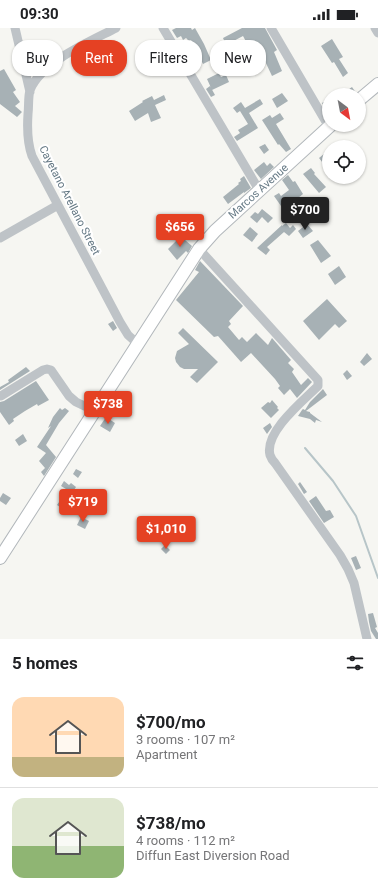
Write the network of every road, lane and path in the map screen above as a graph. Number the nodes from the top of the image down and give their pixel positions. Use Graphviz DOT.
graph roads {
  1 [pos="15,28"];
  2 [pos="116,28"];
  3 [pos="163,28"];
  4 [pos="271,28"];
  5 [pos="375,28"];
  6 [pos="378,33"];
  7 [pos="378,84"];
  8 [pos="30,92"];
  9 [pos="366,94"];
  10 [pos="322,113"];
  11 [pos="323,132"];
  12 [pos="259,190"];
  13 [pos="58,205"];
  14 [pos="0,238"];
  15 [pos="199,249"];
  16 [pos="138,344"];
  17 [pos="1,396"];
  18 [pos="95,411"];
  19 [pos="0,558"];
  20 [pos="367,639"];
  1 -- 8 [label="street"];
  2 -- 8 [label="street, Cayetano Arellano Street"];
  3 -- 12 [label="street"];
  4 -- 10 [label="street"];
  5 -- 6 [label="street"];
  7 -- 9 [label="main road"];
  8 -- 13 [label="street, Cayetano Arellano Street"];
  11 -- 12 [label="main road, Marcos Avenue"];
  12 -- 15 [label="main road, Marcos Avenue"];
  13 -- 14 [label="street"];
  13 -- 16 [label="street, Cayetano Arellano Street"];
  15 -- 16 [label="main road, Marcos Avenue"];
  15 -- 20 [label="street"];
  16 -- 18 [label="main road, Marcos Avenue"];
  17 -- 18 [label="street"];
  18 -- 19 [label="main road, Marcos Avenue"];
}
